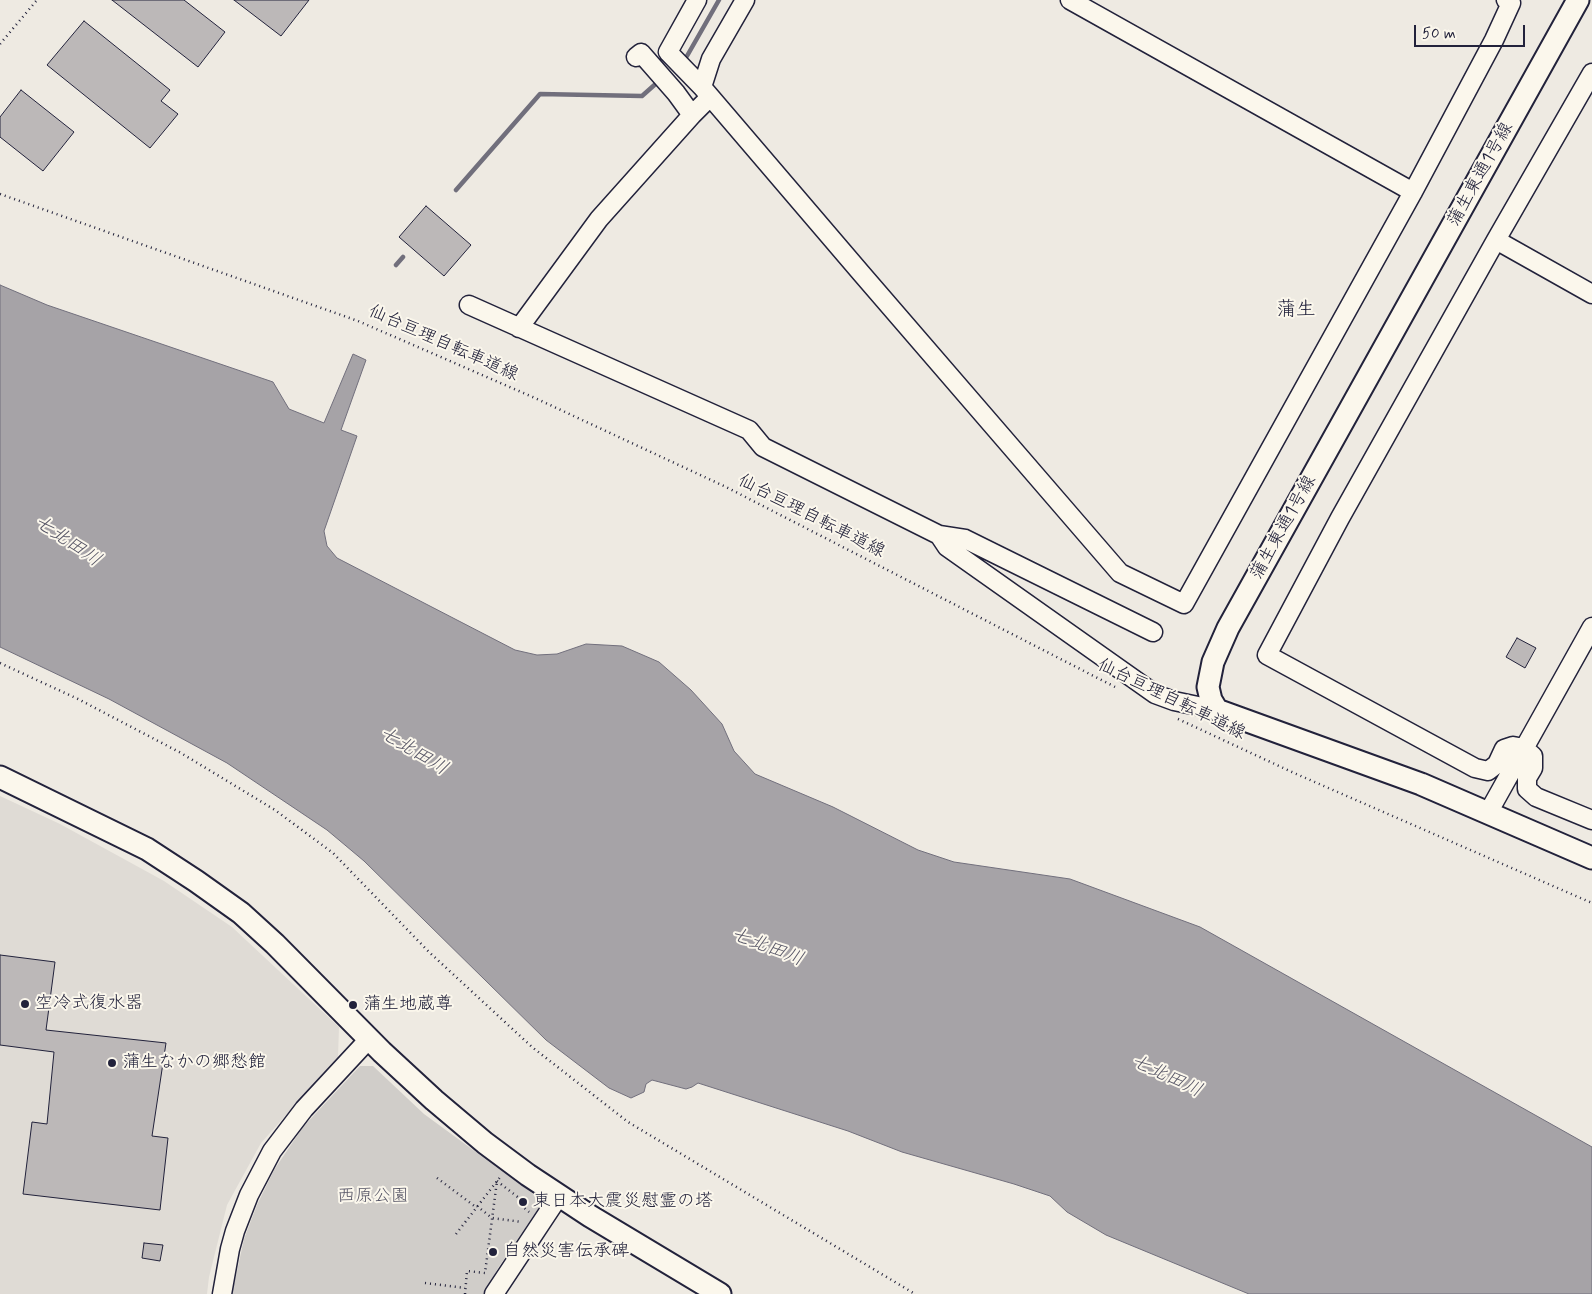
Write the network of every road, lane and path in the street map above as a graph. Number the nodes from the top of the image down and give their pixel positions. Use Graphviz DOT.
graph roads {
  1 [pos="37,0"];
  2 [pos="697,0"];
  3 [pos="745,0"];
  4 [pos="1070,0"];
  5 [pos="1506,0"];
  6 [pos="1578,0"];
  7 [pos="0,44"];
  8 [pos="643,60"];
  9 [pos="1592,73"];
  10 [pos="700,98"];
  11 [pos="1413,192"];
  12 [pos="0,194"];
  13 [pos="1496,240"];
  14 [pos="1592,294"];
  15 [pos="469,305"];
  16 [pos="520,328"];
  17 [pos="939,535"];
  18 [pos="1592,627"];
  19 [pos="1153,632"];
  20 [pos="0,663"];
  21 [pos="1120,690"];
  22 [pos="1217,710"];
  23 [pos="1172,716"];
  24 [pos="1524,748"];
  25 [pos="0,777"];
  26 [pos="1488,813"];
  27 [pos="1592,820"];
  28 [pos="1592,858"];
  29 [pos="1592,903"];
  30 [pos="369,1039"];
  31 [pos="501,1176"];
  32 [pos="437,1178"];
  33 [pos="497,1181"];
  34 [pos="559,1196"];
  35 [pos="477,1207"];
  36 [pos="492,1218"];
  37 [pos="456,1234"];
  38 [pos="426,1283"];
  39 [pos="465,1288"];
  40 [pos="222,1294"];
  41 [pos="465,1294"];
  42 [pos="494,1294"];
  43 [pos="720,1294"];
  44 [pos="915,1294"];
  1 -- 7 [label="path"];
  2 -- 10 [label="street"];
  3 -- 10 [label="street"];
  4 -- 11 [label="street"];
  5 -- 11 [label="street"];
  6 -- 22 [label="street, 蒲生東通1号線"];
  8 -- 10 [label="street"];
  9 -- 13 [label="street"];
  10 -- 11 [label="street"];
  10 -- 16 [label="street"];
  12 -- 21 [label="path, 仙台亘理自転車道線"];
  13 -- 14 [label="street"];
  13 -- 24 [label="street"];
  15 -- 16 [label="street"];
  16 -- 17 [label="street"];
  17 -- 19 [label="street"];
  17 -- 22 [label="street"];
  18 -- 24 [label="street"];
  20 -- 44 [label="path"];
  22 -- 26 [label="street"];
  23 -- 29 [label="path, 仙台亘理自転車道線"];
  24 -- 26 [label="street"];
  24 -- 27 [label="street"];
  25 -- 30 [label="street"];
  26 -- 28 [label="street"];
  30 -- 34 [label="street"];
  30 -- 40 [label="street"];
  31 -- 33 [label="path"];
  32 -- 35 [label="path"];
  33 -- 35 [label="path"];
  33 -- 36 [label="path"];
  33 -- 36 [label="path"];
  34 -- 42 [label="street"];
  34 -- 43 [label="street"];
  35 -- 36 [label="path"];
  35 -- 37 [label="path"];
  36 -- 39 [label="path"];
  38 -- 39 [label="path"];
  39 -- 41 [label="path"];
}
